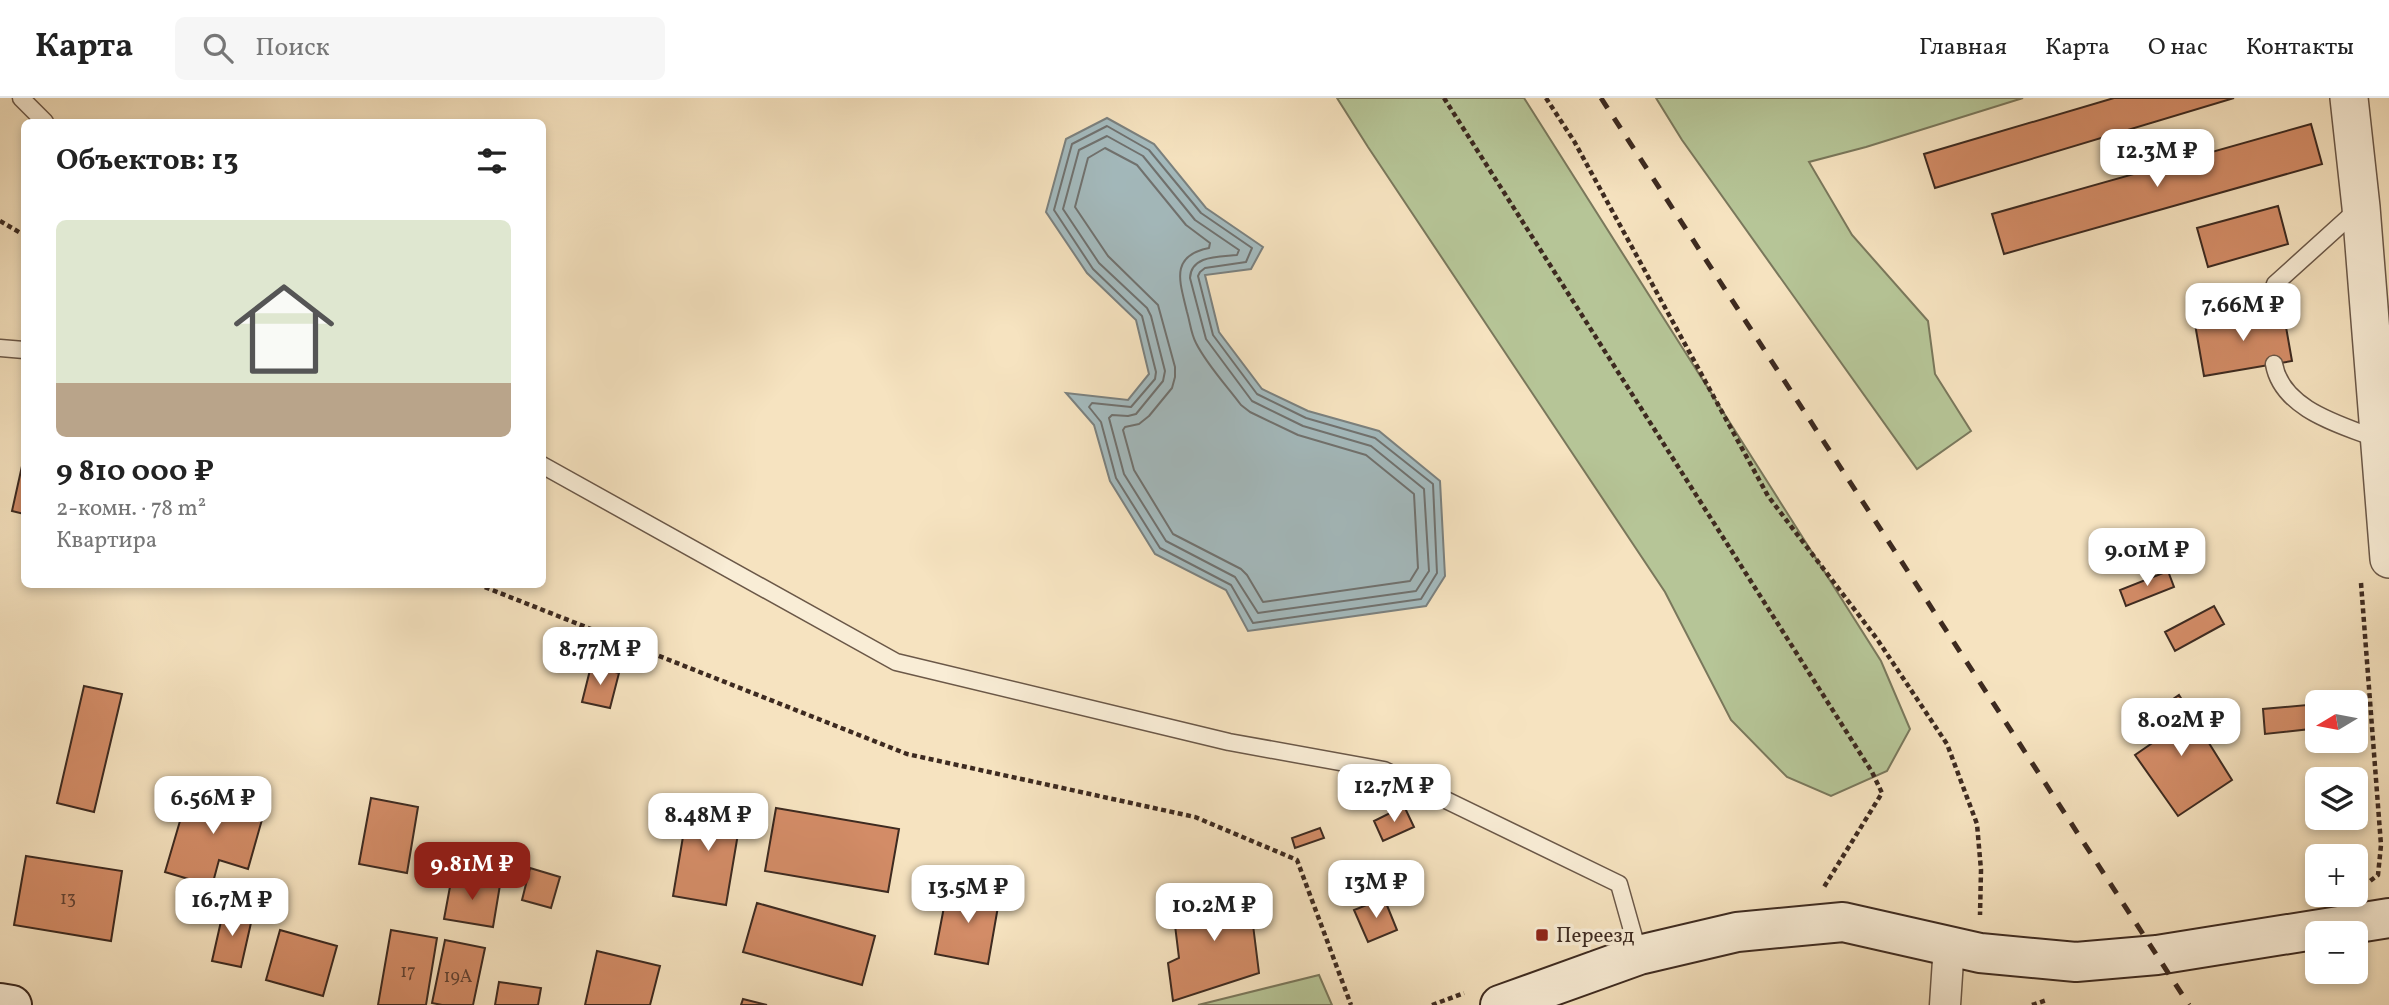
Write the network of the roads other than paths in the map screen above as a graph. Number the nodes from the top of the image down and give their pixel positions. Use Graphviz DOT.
graph roads {
  1 [pos="21,98"];
  2 [pos="2349,98"];
  3 [pos="42,119"];
  4 [pos="2361,206"];
  5 [pos="2265,313"];
  6 [pos="0,348"];
  7 [pos="21,350"];
  8 [pos="2274,364"];
  9 [pos="2380,440"];
  10 [pos="546,467"];
  11 [pos="2389,559"];
  12 [pos="2389,918"];
  13 [pos="1949,945"];
  14 [pos="1639,955"];
  15 [pos="0,1003"];
  16 [pos="12,1005"];
  17 [pos="1500,1005"];
  18 [pos="1945,1005"];
  1 -- 3 [label="lane"];
  2 -- 4 [label="street"];
  4 -- 5 [label="lane"];
  4 -- 9 [label="street"];
  6 -- 7 [label="lane"];
  8 -- 9 [label="lane"];
  9 -- 11 [label="street"];
  10 -- 14 [label="lane"];
  12 -- 13 [label="main road"];
  13 -- 14 [label="main road"];
  13 -- 18 [label="street"];
  14 -- 17 [label="main road"];
  15 -- 16 [label="main road"];
}
